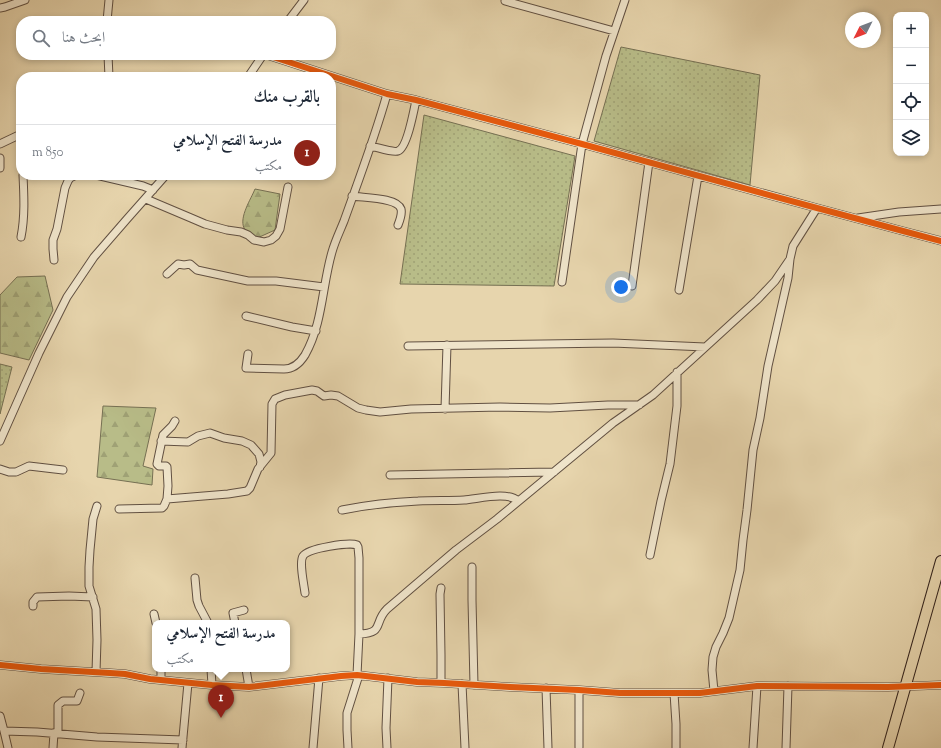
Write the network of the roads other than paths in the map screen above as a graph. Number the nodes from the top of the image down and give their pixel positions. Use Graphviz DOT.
graph roads {
  1 [pos="25,0"];
  2 [pos="109,0"];
  3 [pos="304,0"];
  4 [pos="624,0"];
  5 [pos="505,1"];
  6 [pos="0,8"];
  7 [pos="107,16"];
  8 [pos="292,16"];
  9 [pos="614,30"];
  10 [pos="108,60"];
  11 [pos="260,60"];
  12 [pos="282,60"];
  13 [pos="110,72"];
  14 [pos="251,72"];
  15 [pos="319,72"];
  16 [pos="336,77"];
  17 [pos="387,94"];
  18 [pos="416,100"];
  19 [pos="16,136"];
  20 [pos="0,144"];
  21 [pos="582,144"];
  22 [pos="370,146"];
  23 [pos="0,158"];
  24 [pos="649,162"];
  25 [pos="0,168"];
  26 [pos="698,176"];
  27 [pos="23,180"];
  28 [pos="69,180"];
  29 [pos="117,180"];
  30 [pos="162,180"];
  31 [pos="288,187"];
  32 [pos="153,190"];
  33 [pos="352,196"];
  34 [pos="146,199"];
  35 [pos="817,208"];
  36 [pos="941,209"];
  37 [pos="855,218"];
  38 [pos="398,224"];
  39 [pos="21,237"];
  40 [pos="941,240"];
  41 [pos="790,259"];
  42 [pos="54,260"];
  43 [pos="167,274"];
  44 [pos="562,282"];
  45 [pos="632,286"];
  46 [pos="324,287"];
  47 [pos="679,290"];
  48 [pos="246,316"];
  49 [pos="316,331"];
  50 [pos="447,345"];
  51 [pos="408,346"];
  52 [pos="705,347"];
  53 [pos="248,354"];
  54 [pos="677,372"];
  55 [pos="639,405"];
  56 [pos="445,409"];
  57 [pos="175,421"];
  58 [pos="0,441"];
  59 [pos="161,441"];
  60 [pos="260,467"];
  61 [pos="0,470"];
  62 [pos="64,470"];
  63 [pos="554,472"];
  64 [pos="390,475"];
  65 [pos="167,499"];
  66 [pos="518,501"];
  67 [pos="97,506"];
  68 [pos="119,509"];
  69 [pos="342,510"];
  70 [pos="650,555"];
  71 [pos="941,561"];
  72 [pos="472,567"];
  73 [pos="195,578"];
  74 [pos="441,588"];
  75 [pos="305,593"];
  76 [pos="93,597"];
  77 [pos="33,606"];
  78 [pos="244,610"];
  79 [pos="154,614"];
  80 [pos="155,620"];
  81 [pos="206,620"];
  82 [pos="234,620"];
  83 [pos="359,634"];
  84 [pos="1,666"];
  85 [pos="96,672"];
  86 [pos="162,672"];
  87 [pos="211,672"];
  88 [pos="246,672"];
  89 [pos="358,675"];
  90 [pos="320,678"];
  91 [pos="388,678"];
  92 [pos="161,680"];
  93 [pos="188,683"];
  94 [pos="441,683"];
  95 [pos="462,684"];
  96 [pos="212,685"];
  97 [pos="474,685"];
  98 [pos="941,685"];
  99 [pos="758,686"];
  100 [pos="788,686"];
  101 [pos="249,687"];
  102 [pos="905,687"];
  103 [pos="546,688"];
  104 [pos="578,690"];
  105 [pos="714,691"];
  106 [pos="80,693"];
  107 [pos="674,693"];
  108 [pos="0,716"];
  109 [pos="4,731"];
  110 [pos="56,733"];
  111 [pos="182,744"];
  112 [pos="579,747"];
  113 [pos="8,748"];
  114 [pos="53,748"];
  115 [pos="313,748"];
  116 [pos="348,748"];
  117 [pos="387,748"];
  118 [pos="465,748"];
  119 [pos="548,748"];
  120 [pos="676,748"];
  121 [pos="753,748"];
  122 [pos="786,748"];
  123 [pos="888,748"];
  1 -- 6 [label="street"];
  2 -- 7 [label="street"];
  3 -- 8 [label="street"];
  4 -- 9 [label="street"];
  5 -- 9 [label="street"];
  9 -- 21 [label="street"];
  10 -- 13 [label="street"];
  11 -- 14 [label="street"];
  12 -- 15 [label="street"];
  16 -- 17 [label="street"];
  17 -- 18 [label="street"];
  17 -- 22 [label="street"];
  18 -- 21 [label="street"];
  18 -- 22 [label="street"];
  19 -- 20 [label="street"];
  21 -- 24 [label="street"];
  21 -- 44 [label="street"];
  22 -- 33 [label="street"];
  23 -- 25 [label="street"];
  24 -- 26 [label="street"];
  24 -- 45 [label="street"];
  26 -- 35 [label="street"];
  26 -- 47 [label="street"];
  27 -- 39 [label="street"];
  28 -- 42 [label="street"];
  29 -- 32 [label="street"];
  30 -- 32 [label="street"];
  31 -- 34 [label="street"];
  32 -- 34 [label="street"];
  33 -- 38 [label="street"];
  33 -- 46 [label="street"];
  34 -- 58 [label="street"];
  35 -- 37 [label="street"];
  35 -- 41 [label="street"];
  36 -- 37 [label="street"];
  37 -- 40 [label="street"];
  41 -- 52 [label="street"];
  41 -- 105 [label="street"];
  43 -- 46 [label="street"];
  46 -- 49 [label="street"];
  48 -- 49 [label="street"];
  49 -- 53 [label="street"];
  50 -- 51 [label="street"];
  50 -- 52 [label="street"];
  50 -- 56 [label="street"];
  52 -- 54 [label="street"];
  54 -- 55 [label="street"];
  54 -- 70 [label="street"];
  55 -- 56 [label="street"];
  55 -- 63 [label="street"];
  56 -- 60 [label="street"];
  57 -- 59 [label="street"];
  59 -- 60 [label="street"];
  59 -- 65 [label="street"];
  60 -- 65 [label="street"];
  61 -- 62 [label="street"];
  63 -- 64 [label="street"];
  63 -- 66 [label="street"];
  65 -- 68 [label="street"];
  66 -- 69 [label="street"];
  66 -- 83 [label="street"];
  67 -- 76 [label="street"];
  71 -- 102 [label="highway"];
  72 -- 97 [label="street"];
  73 -- 81 [label="street"];
  74 -- 94 [label="street"];
  75 -- 83 [label="street"];
  76 -- 77 [label="street"];
  76 -- 85 [label="street"];
  78 -- 82 [label="street"];
  79 -- 80 [label="street"];
  83 -- 89 [label="street"];
  84 -- 85 [label="street"];
  85 -- 92 [label="street"];
  86 -- 92 [label="street"];
  87 -- 96 [label="street"];
  88 -- 101 [label="street"];
  89 -- 90 [label="street"];
  89 -- 91 [label="street"];
  89 -- 116 [label="street"];
  90 -- 101 [label="street"];
  90 -- 115 [label="street"];
  91 -- 94 [label="street"];
  91 -- 117 [label="street"];
  92 -- 93 [label="street"];
  93 -- 96 [label="street"];
  93 -- 111 [label="street"];
  94 -- 95 [label="street"];
  95 -- 97 [label="street"];
  95 -- 118 [label="street"];
  96 -- 101 [label="street"];
  97 -- 103 [label="street"];
  98 -- 102 [label="street"];
  99 -- 100 [label="street"];
  99 -- 105 [label="street"];
  99 -- 121 [label="street"];
  100 -- 102 [label="street"];
  100 -- 122 [label="street"];
  102 -- 123 [label="highway"];
  103 -- 104 [label="street"];
  103 -- 119 [label="street"];
  104 -- 107 [label="street"];
  104 -- 112 [label="street"];
  105 -- 107 [label="street"];
  106 -- 110 [label="street"];
  107 -- 120 [label="street"];
  108 -- 109 [label="street"];
  109 -- 110 [label="street"];
  109 -- 113 [label="street"];
  110 -- 111 [label="street"];
  110 -- 114 [label="street"];
}
